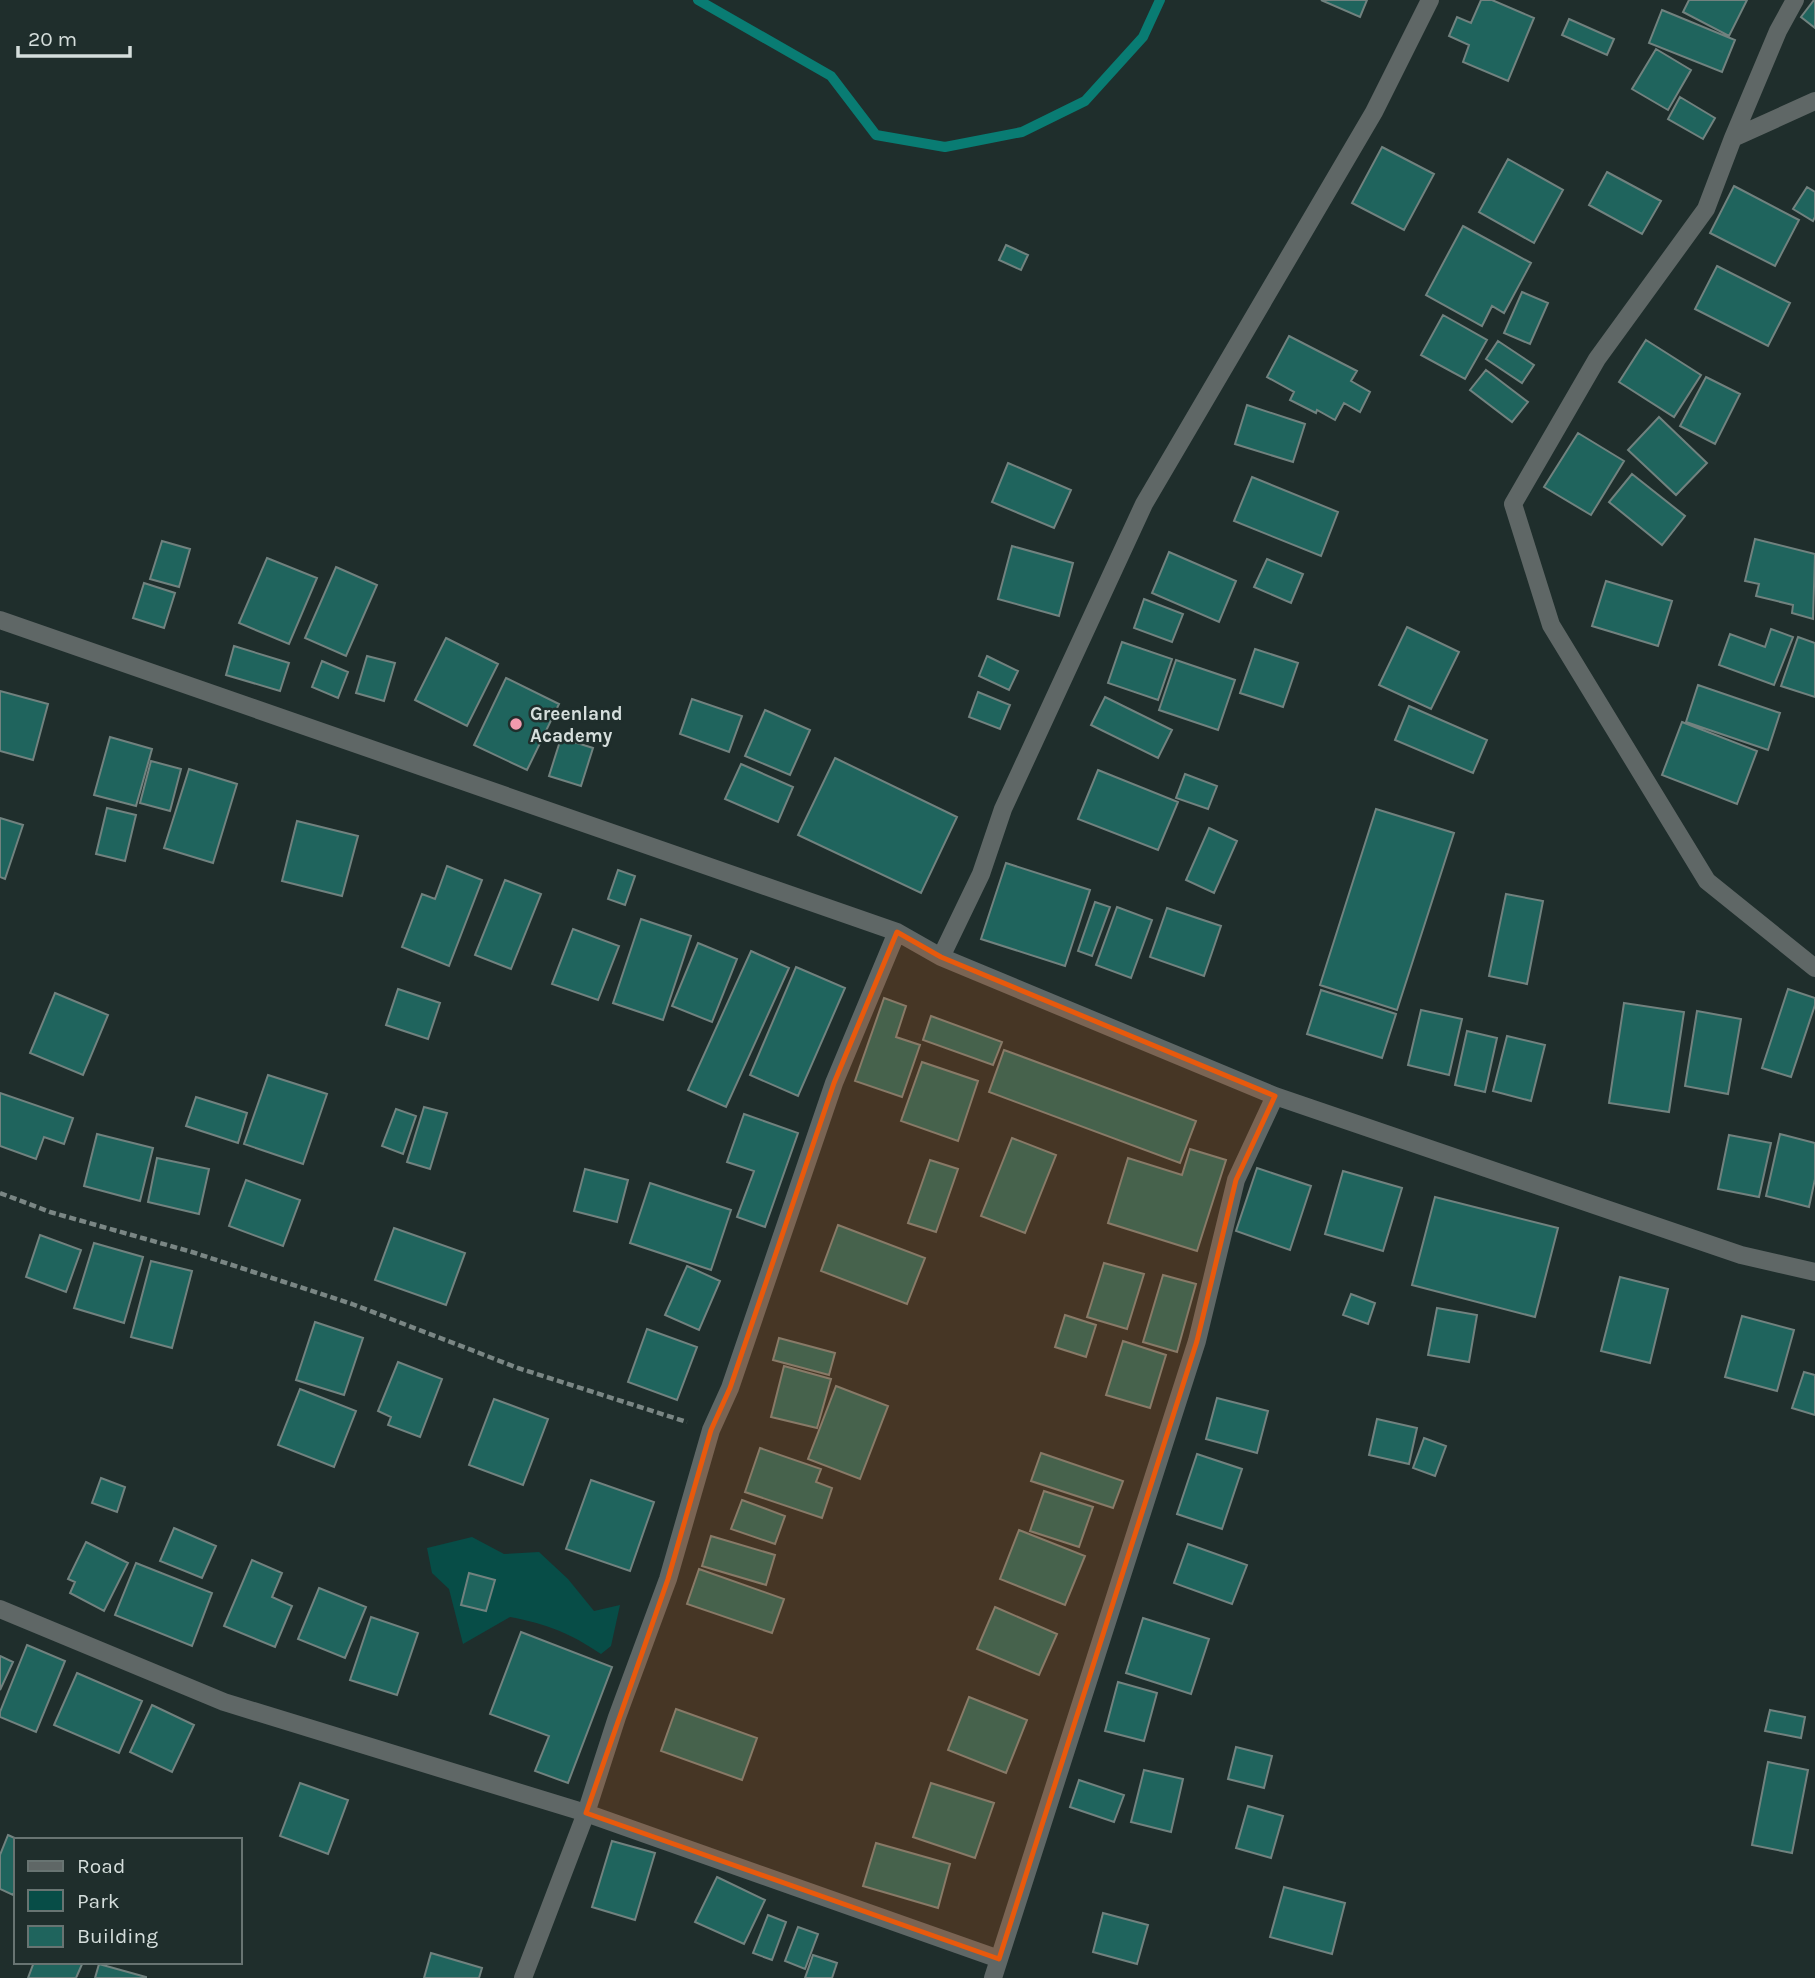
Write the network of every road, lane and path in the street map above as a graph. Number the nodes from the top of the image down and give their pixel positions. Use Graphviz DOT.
graph roads {
  1 [pos="1430,0"];
  2 [pos="1795,0"];
  3 [pos="1815,101"];
  4 [pos="1733,138"];
  5 [pos="0,620"];
  6 [pos="897,932"];
  7 [pos="941,957"];
  8 [pos="1815,968"];
  9 [pos="1275,1096"];
  10 [pos="0,1193"];
  11 [pos="1815,1272"];
  12 [pos="711,1430"];
  13 [pos="0,1609"];
  14 [pos="586,1813"];
  15 [pos="999,1959"];
  16 [pos="523,1978"];
  17 [pos="993,1978"];
  1 -- 7 [label="street"];
  2 -- 4 [label="street"];
  3 -- 4 [label="street"];
  4 -- 8 [label="street"];
  5 -- 6 [label="street"];
  6 -- 7 [label="street"];
  6 -- 12 [label="street"];
  7 -- 9 [label="street"];
  9 -- 11 [label="street"];
  9 -- 15 [label="street"];
  10 -- 12 [label="path"];
  12 -- 14 [label="street"];
  13 -- 14 [label="street"];
  14 -- 15 [label="street"];
  14 -- 16 [label="street"];
  15 -- 17 [label="street"];
}
